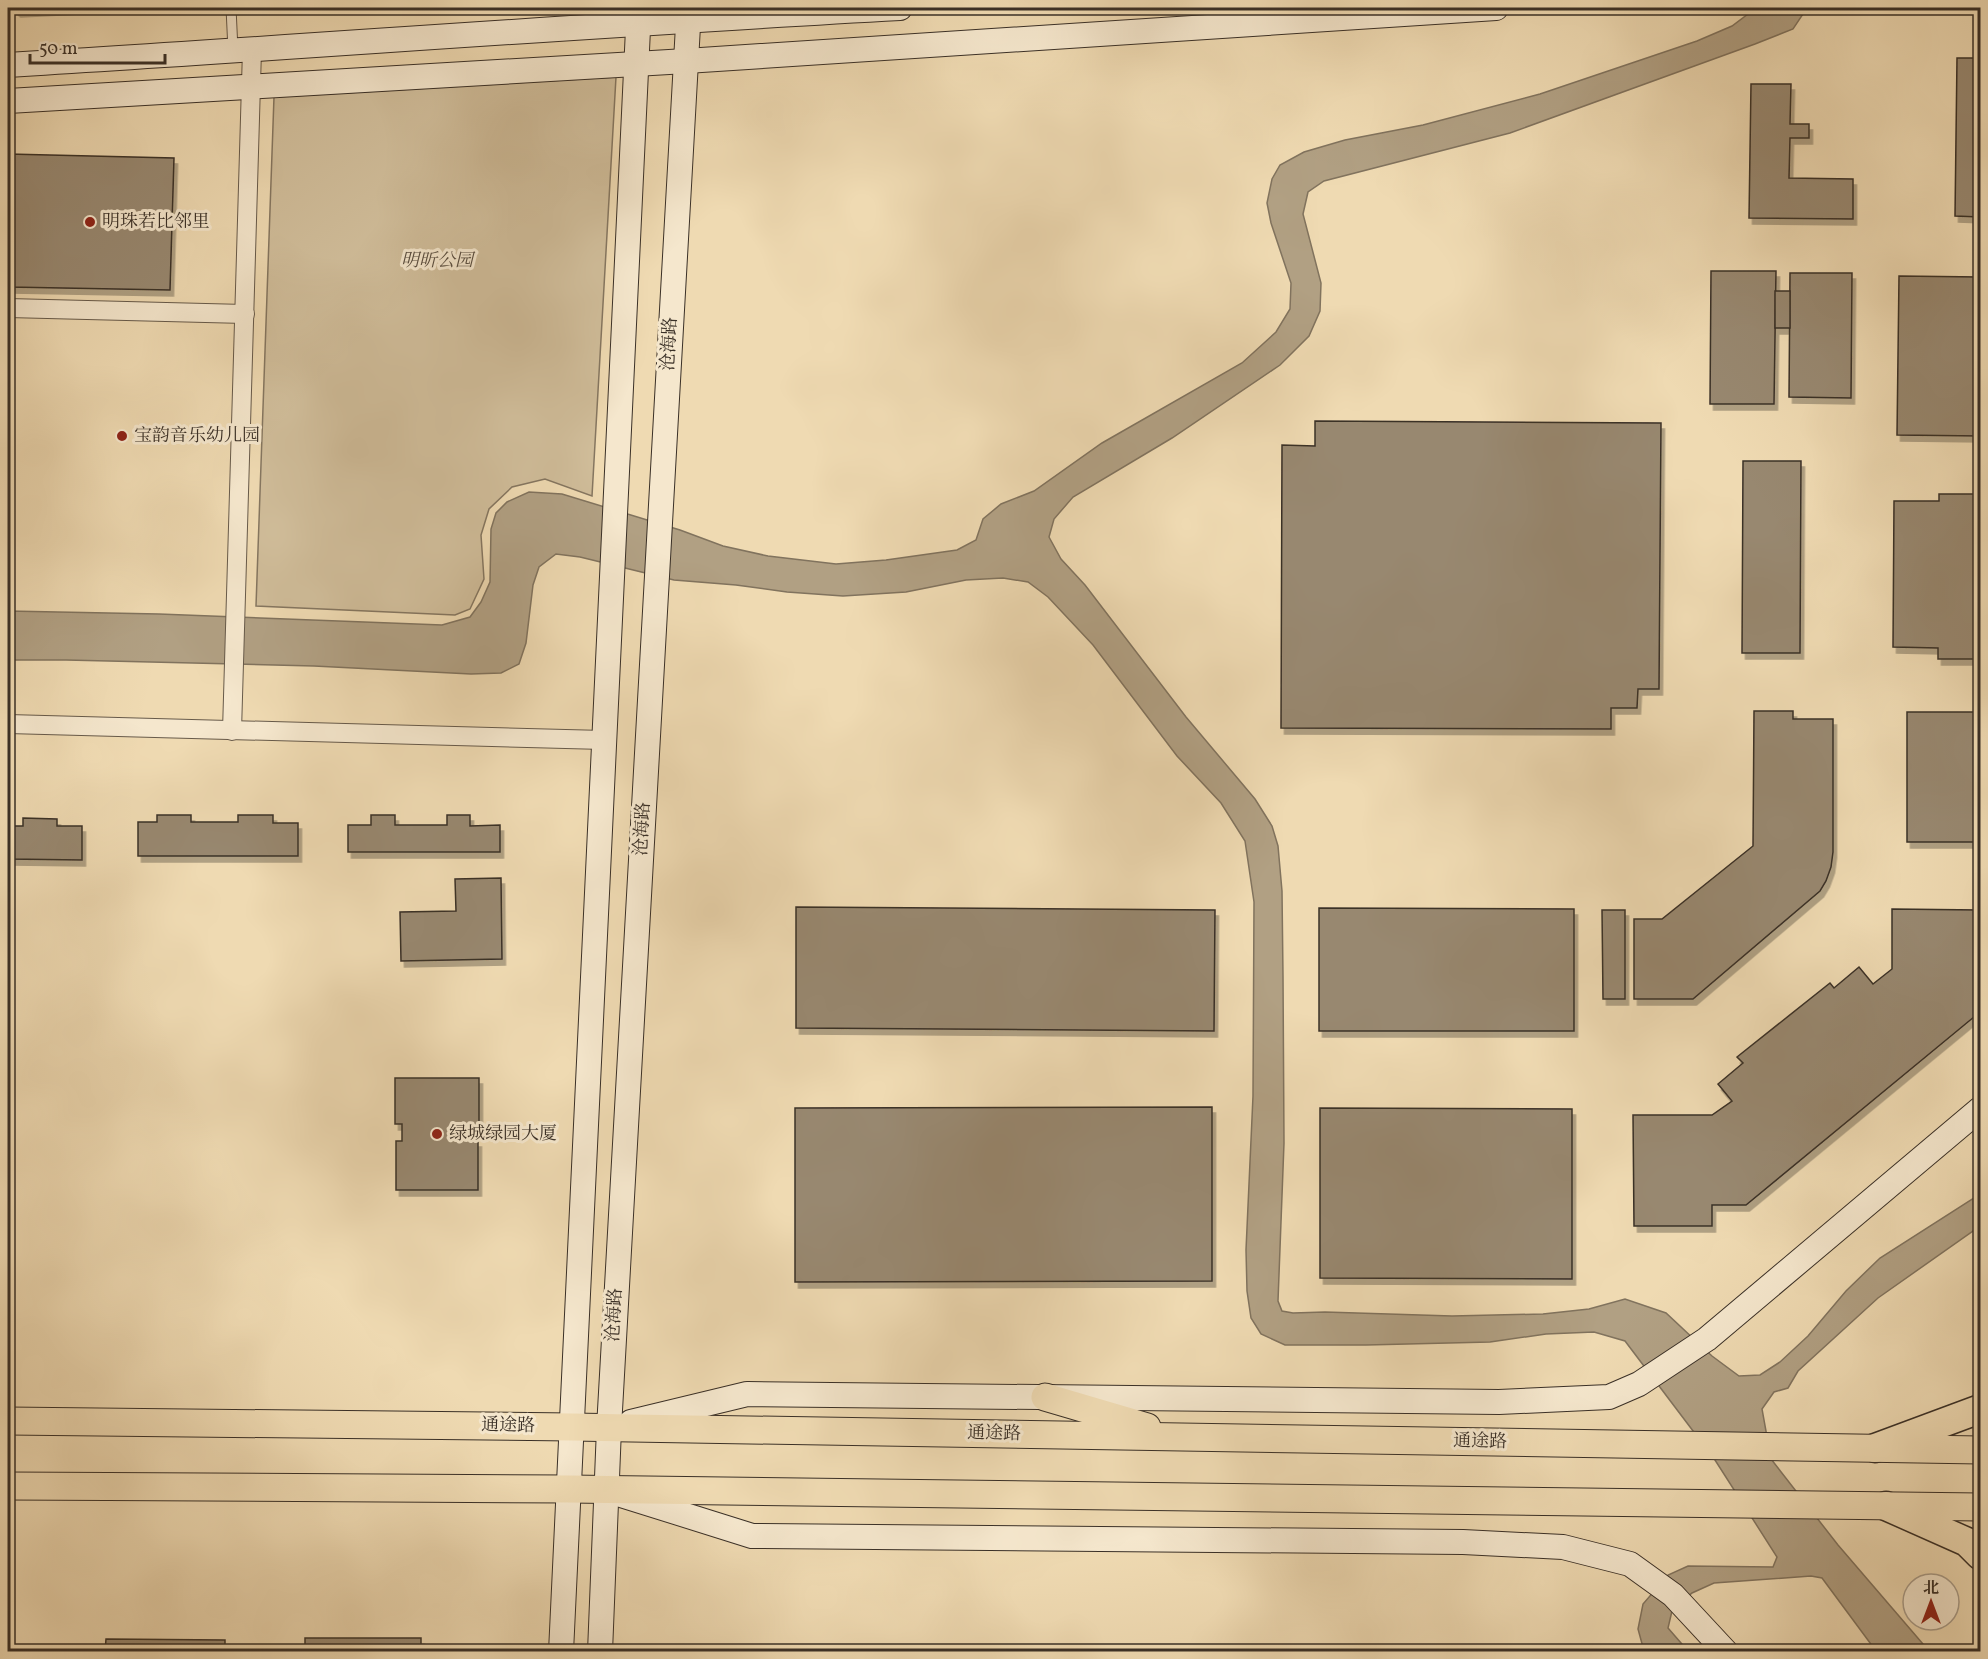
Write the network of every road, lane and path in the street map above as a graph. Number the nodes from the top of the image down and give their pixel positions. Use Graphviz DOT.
graph roads {
  1 [pos="231,8"];
  2 [pos="900,8"];
  3 [pos="1496,8"];
  4 [pos="689,13"];
  5 [pos="639,15"];
  6 [pos="242,51"];
  7 [pos="686,61"];
  8 [pos="637,62"];
  9 [pos="8,65"];
  10 [pos="251,86"];
  11 [pos="8,101"];
  12 [pos="8,308"];
  13 [pos="245,314"];
  14 [pos="8,724"];
  15 [pos="232,731"];
  16 [pos="604,740"];
  17 [pos="1980,1109"];
  18 [pos="1045,1397"];
  19 [pos="1980,1409"];
  20 [pos="8,1421"];
  21 [pos="572,1427"];
  22 [pos="609,1428"];
  23 [pos="1183,1437"];
  24 [pos="1875,1448"];
  25 [pos="1980,1450"];
  26 [pos="8,1486"];
  27 [pos="568,1489"];
  28 [pos="607,1491"];
  29 [pos="1886,1506"];
  30 [pos="1980,1507"];
  31 [pos="1980,1555"];
  32 [pos="561,1652"];
  33 [pos="600,1652"];
  34 [pos="1726,1652"];
  1 -- 6 [label="lane"];
  2 -- 4 [label="main road"];
  3 -- 7 [label="main road"];
  4 -- 5 [label="main road"];
  4 -- 7 [label="main road, 沧海路"];
  5 -- 6 [label="main road"];
  5 -- 8 [label="main road"];
  6 -- 9 [label="main road"];
  6 -- 10 [label="street"];
  7 -- 8 [label="main road"];
  7 -- 22 [label="main road, 沧海路"];
  8 -- 10 [label="main road"];
  8 -- 16 [label="main road"];
  10 -- 11 [label="main road"];
  10 -- 13 [label="street"];
  12 -- 13 [label="street"];
  13 -- 15 [label="street"];
  14 -- 15 [label="street"];
  15 -- 16 [label="street"];
  16 -- 21 [label="main road"];
  17 -- 18 [label="main road"];
  18 -- 22 [label="main road"];
  18 -- 23 [label="main road"];
  19 -- 24 [label="highway"];
  20 -- 21 [label="main road, 通途路"];
  21 -- 22 [label="main road, 通途路"];
  21 -- 27 [label="main road"];
  22 -- 23 [label="main road, 通途路"];
  22 -- 28 [label="main road, 沧海路"];
  23 -- 24 [label="main road, 通途路"];
  24 -- 25 [label="main road, 通途路"];
  26 -- 27 [label="main road"];
  27 -- 28 [label="main road"];
  27 -- 32 [label="main road"];
  28 -- 29 [label="main road"];
  28 -- 33 [label="main road, 沧海路"];
  28 -- 34 [label="main road"];
  29 -- 30 [label="main road"];
  29 -- 31 [label="highway"];
}
